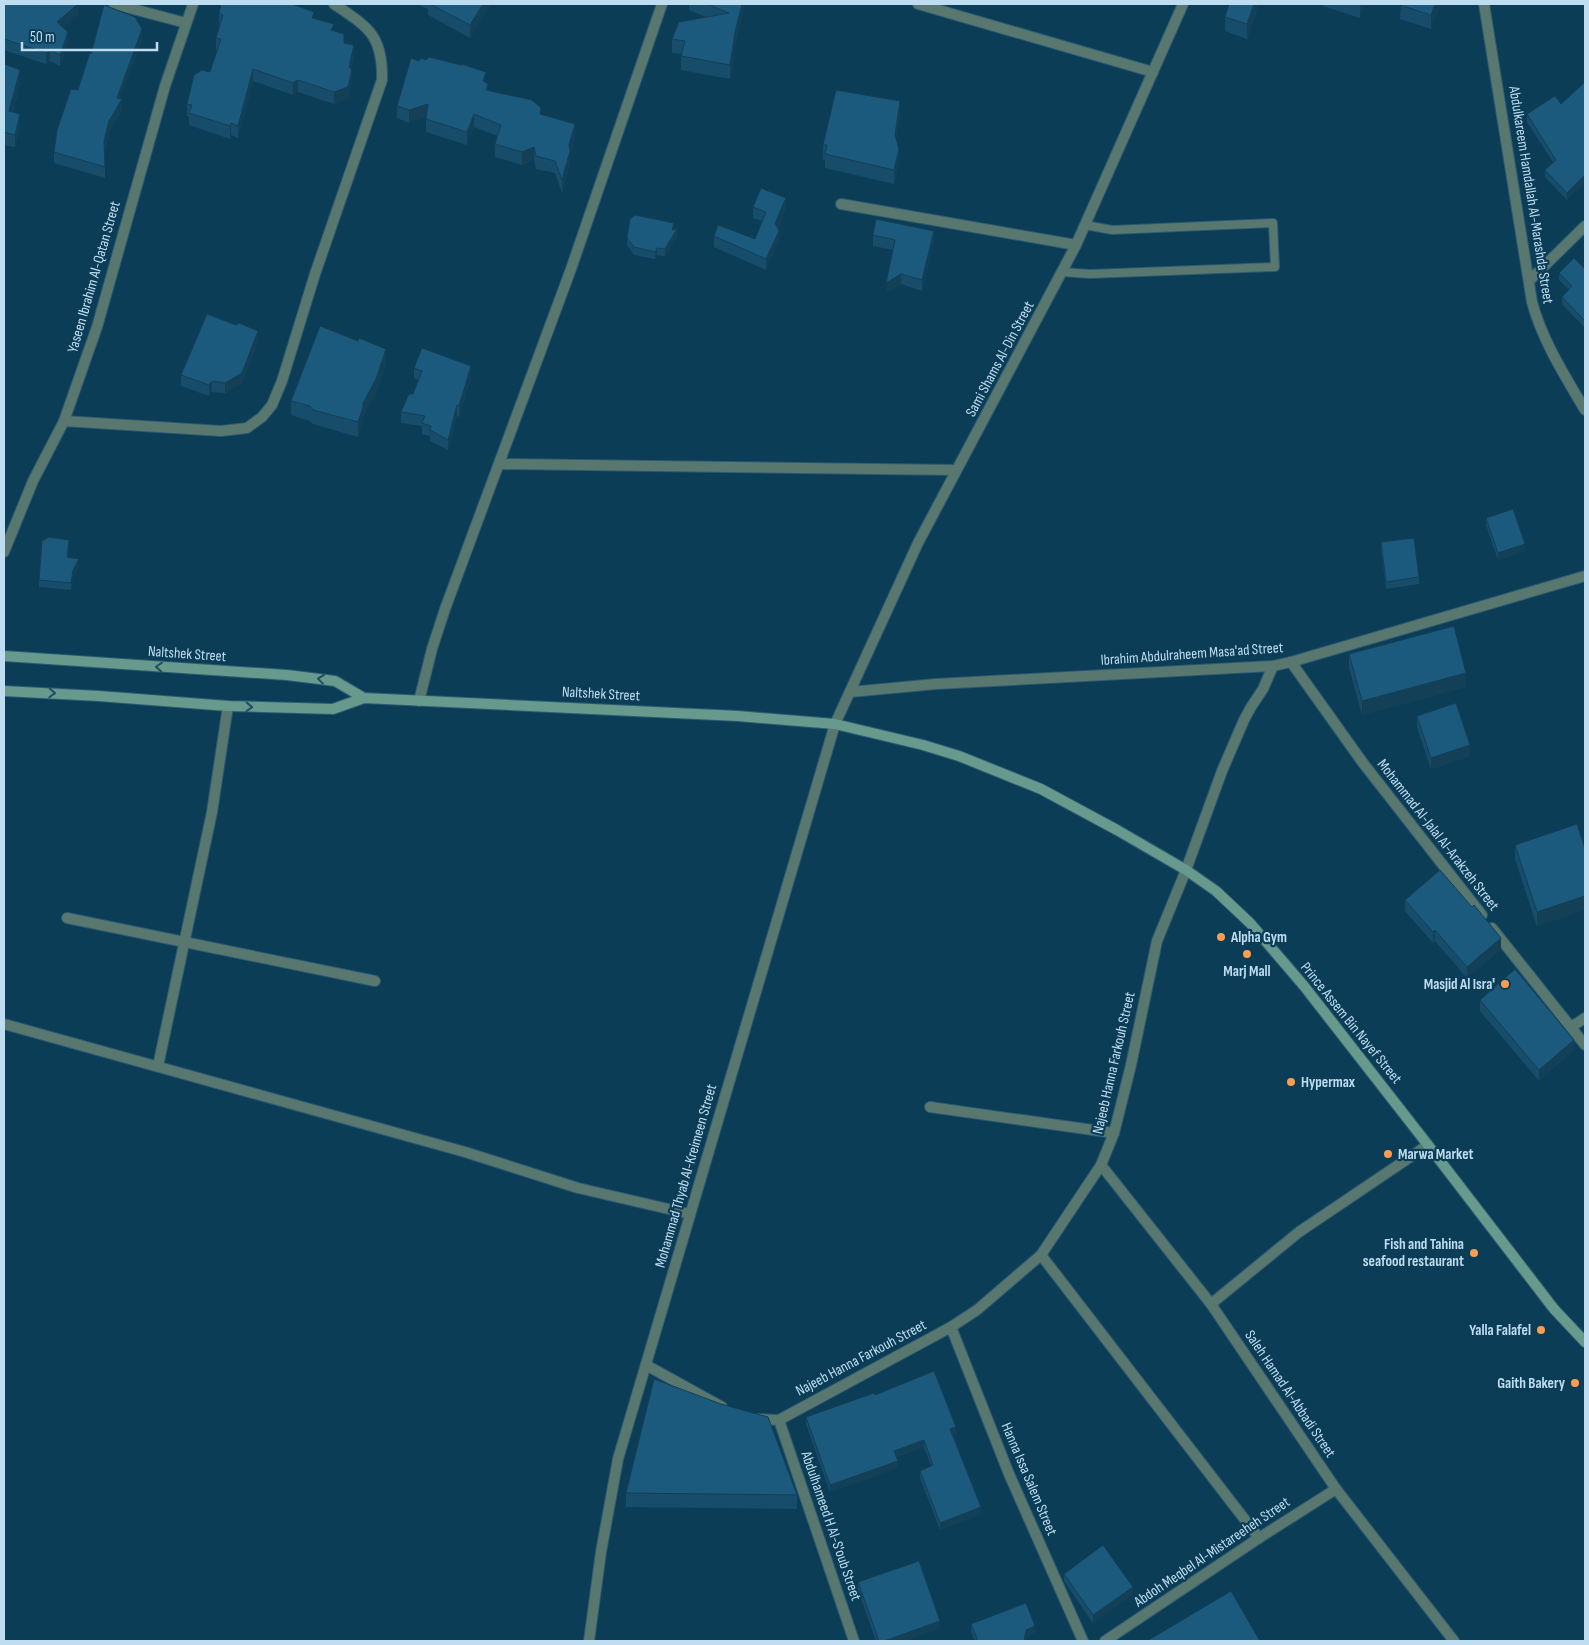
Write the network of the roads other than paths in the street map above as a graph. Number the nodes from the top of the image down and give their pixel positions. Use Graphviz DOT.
graph roads {
  1 [pos="114,4"];
  2 [pos="194,4"];
  3 [pos="334,4"];
  4 [pos="662,4"];
  5 [pos="918,4"];
  6 [pos="1183,4"];
  7 [pos="1484,4"];
  8 [pos="186,23"];
  9 [pos="1153,72"];
  10 [pos="841,204"];
  11 [pos="1085,225"];
  12 [pos="1585,226"];
  13 [pos="1076,245"];
  14 [pos="1062,272"];
  15 [pos="1528,281"];
  16 [pos="1585,410"];
  17 [pos="64,421"];
  18 [pos="500,464"];
  19 [pos="956,470"];
  20 [pos="4,552"];
  21 [pos="1585,576"];
  22 [pos="4,656"];
  23 [pos="1291,662"];
  24 [pos="1273,666"];
  25 [pos="4,691"];
  26 [pos="850,692"];
  27 [pos="364,698"];
  28 [pos="419,701"];
  29 [pos="228,706"];
  30 [pos="835,724"];
  31 [pos="1186,870"];
  32 [pos="67,918"];
  33 [pos="184,943"];
  34 [pos="375,981"];
  35 [pos="1585,1018"];
  36 [pos="4,1024"];
  37 [pos="1571,1027"];
  38 [pos="1585,1045"];
  39 [pos="158,1066"];
  40 [pos="930,1107"];
  41 [pos="1114,1133"];
  42 [pos="1428,1144"];
  43 [pos="1101,1165"];
  44 [pos="690,1214"];
  45 [pos="1042,1255"];
  46 [pos="1211,1304"];
  47 [pos="950,1327"];
  48 [pos="1585,1342"];
  49 [pos="646,1365"];
  50 [pos="732,1412"];
  51 [pos="743,1416"];
  52 [pos="779,1420"];
  53 [pos="1336,1489"];
  54 [pos="1259,1538"];
  55 [pos="589,1641"];
  56 [pos="854,1641"];
  57 [pos="1083,1641"];
  58 [pos="1105,1641"];
  59 [pos="1454,1641"];
  1 -- 8 [label="street"];
  2 -- 8 [label="street, Yaseen Ibrahim Al-Qatan Street"];
  3 -- 17 [label="street"];
  4 -- 18 [label="street"];
  5 -- 9 [label="street"];
  6 -- 9 [label="street, Sami Shams Al-Din Street"];
  7 -- 15 [label="street, Abdulkareem Hamdallah Al-Marashda Street"];
  8 -- 17 [label="street, Yaseen Ibrahim Al-Qatan Street"];
  9 -- 11 [label="street, Sami Shams Al-Din Street"];
  10 -- 13 [label="street"];
  11 -- 13 [label="street, Sami Shams Al-Din Street"];
  11 -- 14 [label="lane"];
  12 -- 15 [label="street"];
  13 -- 14 [label="street, Sami Shams Al-Din Street"];
  14 -- 19 [label="street, Sami Shams Al-Din Street"];
  15 -- 16 [label="street, Abdulkareem Hamdallah Al-Marashda Street"];
  17 -- 20 [label="street, Yaseen Ibrahim Al-Qatan Street"];
  18 -- 19 [label="street"];
  18 -- 28 [label="street"];
  19 -- 26 [label="street, Sami Shams Al-Din Street"];
  21 -- 23 [label="street, Ibrahim Abdulraheem Masa'ad Street"];
  27 -- 22 [label="main road, Naltshek Street, one-way"];
  23 -- 24 [label="street, Ibrahim Abdulraheem Masa'ad Street"];
  23 -- 37 [label="street, Mohammad Al-Jalal Al-Arakzeh Street"];
  24 -- 26 [label="street, Ibrahim Abdulraheem Masa'ad Street"];
  24 -- 31 [label="street, Najeeb Hanna Farkouh Street"];
  25 -- 29 [label="main road, Naltshek Street, one-way"];
  26 -- 30 [label="street, Sami Shams Al-Din Street"];
  27 -- 28 [label="main road, Naltshek Street"];
  29 -- 27 [label="main road, Naltshek Street, one-way"];
  28 -- 30 [label="main road, Naltshek Street"];
  29 -- 33 [label="street"];
  30 -- 31 [label="main road, Prince Assem Bin Nayef Street"];
  30 -- 44 [label="street, Mohammad Thyab Al-Kreimeen Street"];
  31 -- 41 [label="street, Najeeb Hanna Farkouh Street"];
  31 -- 42 [label="main road, Prince Assem Bin Nayef Street"];
  32 -- 33 [label="street"];
  33 -- 34 [label="street"];
  33 -- 39 [label="street"];
  35 -- 37 [label="street"];
  36 -- 39 [label="street"];
  37 -- 38 [label="street, Mohammad Al-Jalal Al-Arakzeh Street"];
  39 -- 44 [label="street"];
  40 -- 41 [label="street"];
  41 -- 43 [label="street, Najeeb Hanna Farkouh Street"];
  42 -- 46 [label="street"];
  42 -- 48 [label="main road, Prince Assem Bin Nayef Street"];
  43 -- 45 [label="street, Najeeb Hanna Farkouh Street"];
  43 -- 46 [label="street, Saleh Hamad Al-Abbadi Street"];
  44 -- 49 [label="street, Mohammad Thyab Al-Kreimeen Street"];
  45 -- 47 [label="street, Najeeb Hanna Farkouh Street"];
  45 -- 54 [label="street"];
  46 -- 53 [label="street, Saleh Hamad Al-Abbadi Street"];
  47 -- 52 [label="street, Najeeb Hanna Farkouh Street"];
  47 -- 57 [label="street, Hanna Issa Salem Street"];
  49 -- 50 [label="street"];
  49 -- 55 [label="street, Mohammad Thyab Al-Kreimeen Street"];
  51 -- 52 [label="street"];
  52 -- 56 [label="street, Abdulhameed H Al-S'oub Street"];
  53 -- 54 [label="street, Abdoh Meqbel Al-Mistareeheh Street"];
  53 -- 59 [label="street, Saleh Hamad Al-Abbadi Street"];
  54 -- 58 [label="street, Abdoh Meqbel Al-Mistareeheh Street"];
}
